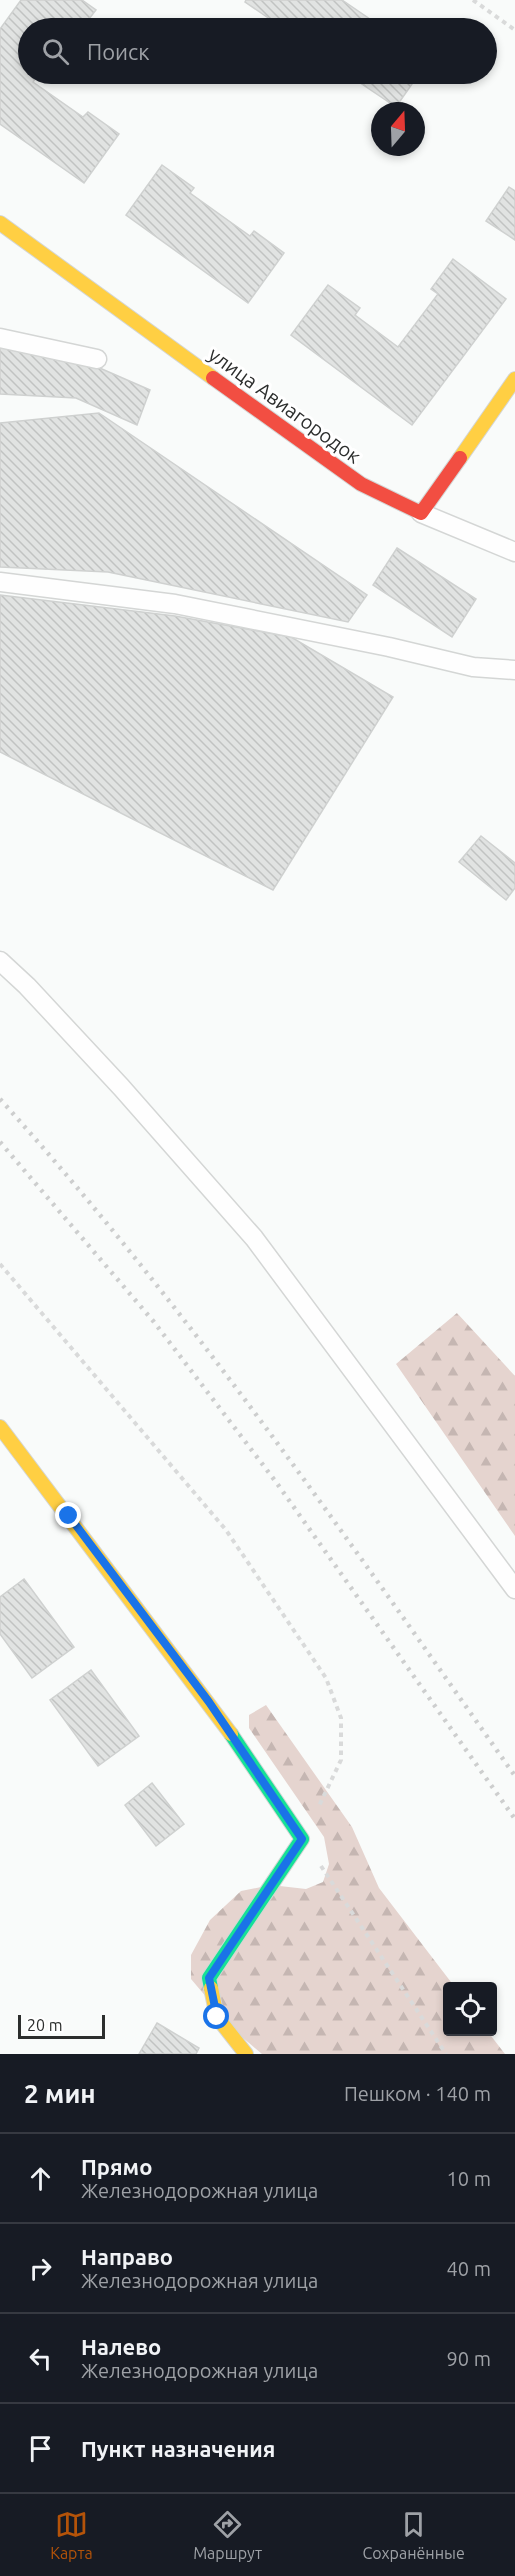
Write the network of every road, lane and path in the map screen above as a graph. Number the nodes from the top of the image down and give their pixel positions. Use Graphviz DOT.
graph roads {
  1 [pos="473,0"];
  2 [pos="515,30"];
  3 [pos="0,222"];
  4 [pos="0,338"];
  5 [pos="97,358"];
  6 [pos="515,379"];
  7 [pos="421,513"];
  8 [pos="515,552"];
  9 [pos="0,582"];
  10 [pos="515,670"];
  11 [pos="0,961"];
  12 [pos="0,1264"];
  13 [pos="0,1427"];
  14 [pos="515,1589"];
  15 [pos="302,1839"];
  16 [pos="246,2054"];
  17 [pos="447,2054"];
  1 -- 2 [label="path"];
  3 -- 7 [label="street, улица Авиагородок"];
  4 -- 5 [label="lane"];
  6 -- 7 [label="street"];
  7 -- 8 [label="lane"];
  9 -- 10 [label="lane"];
  11 -- 14 [label="lane"];
  12 -- 15 [label="path"];
  13 -- 15 [label="street"];
  15 -- 16 [label="street"];
  15 -- 17 [label="path"];
}
